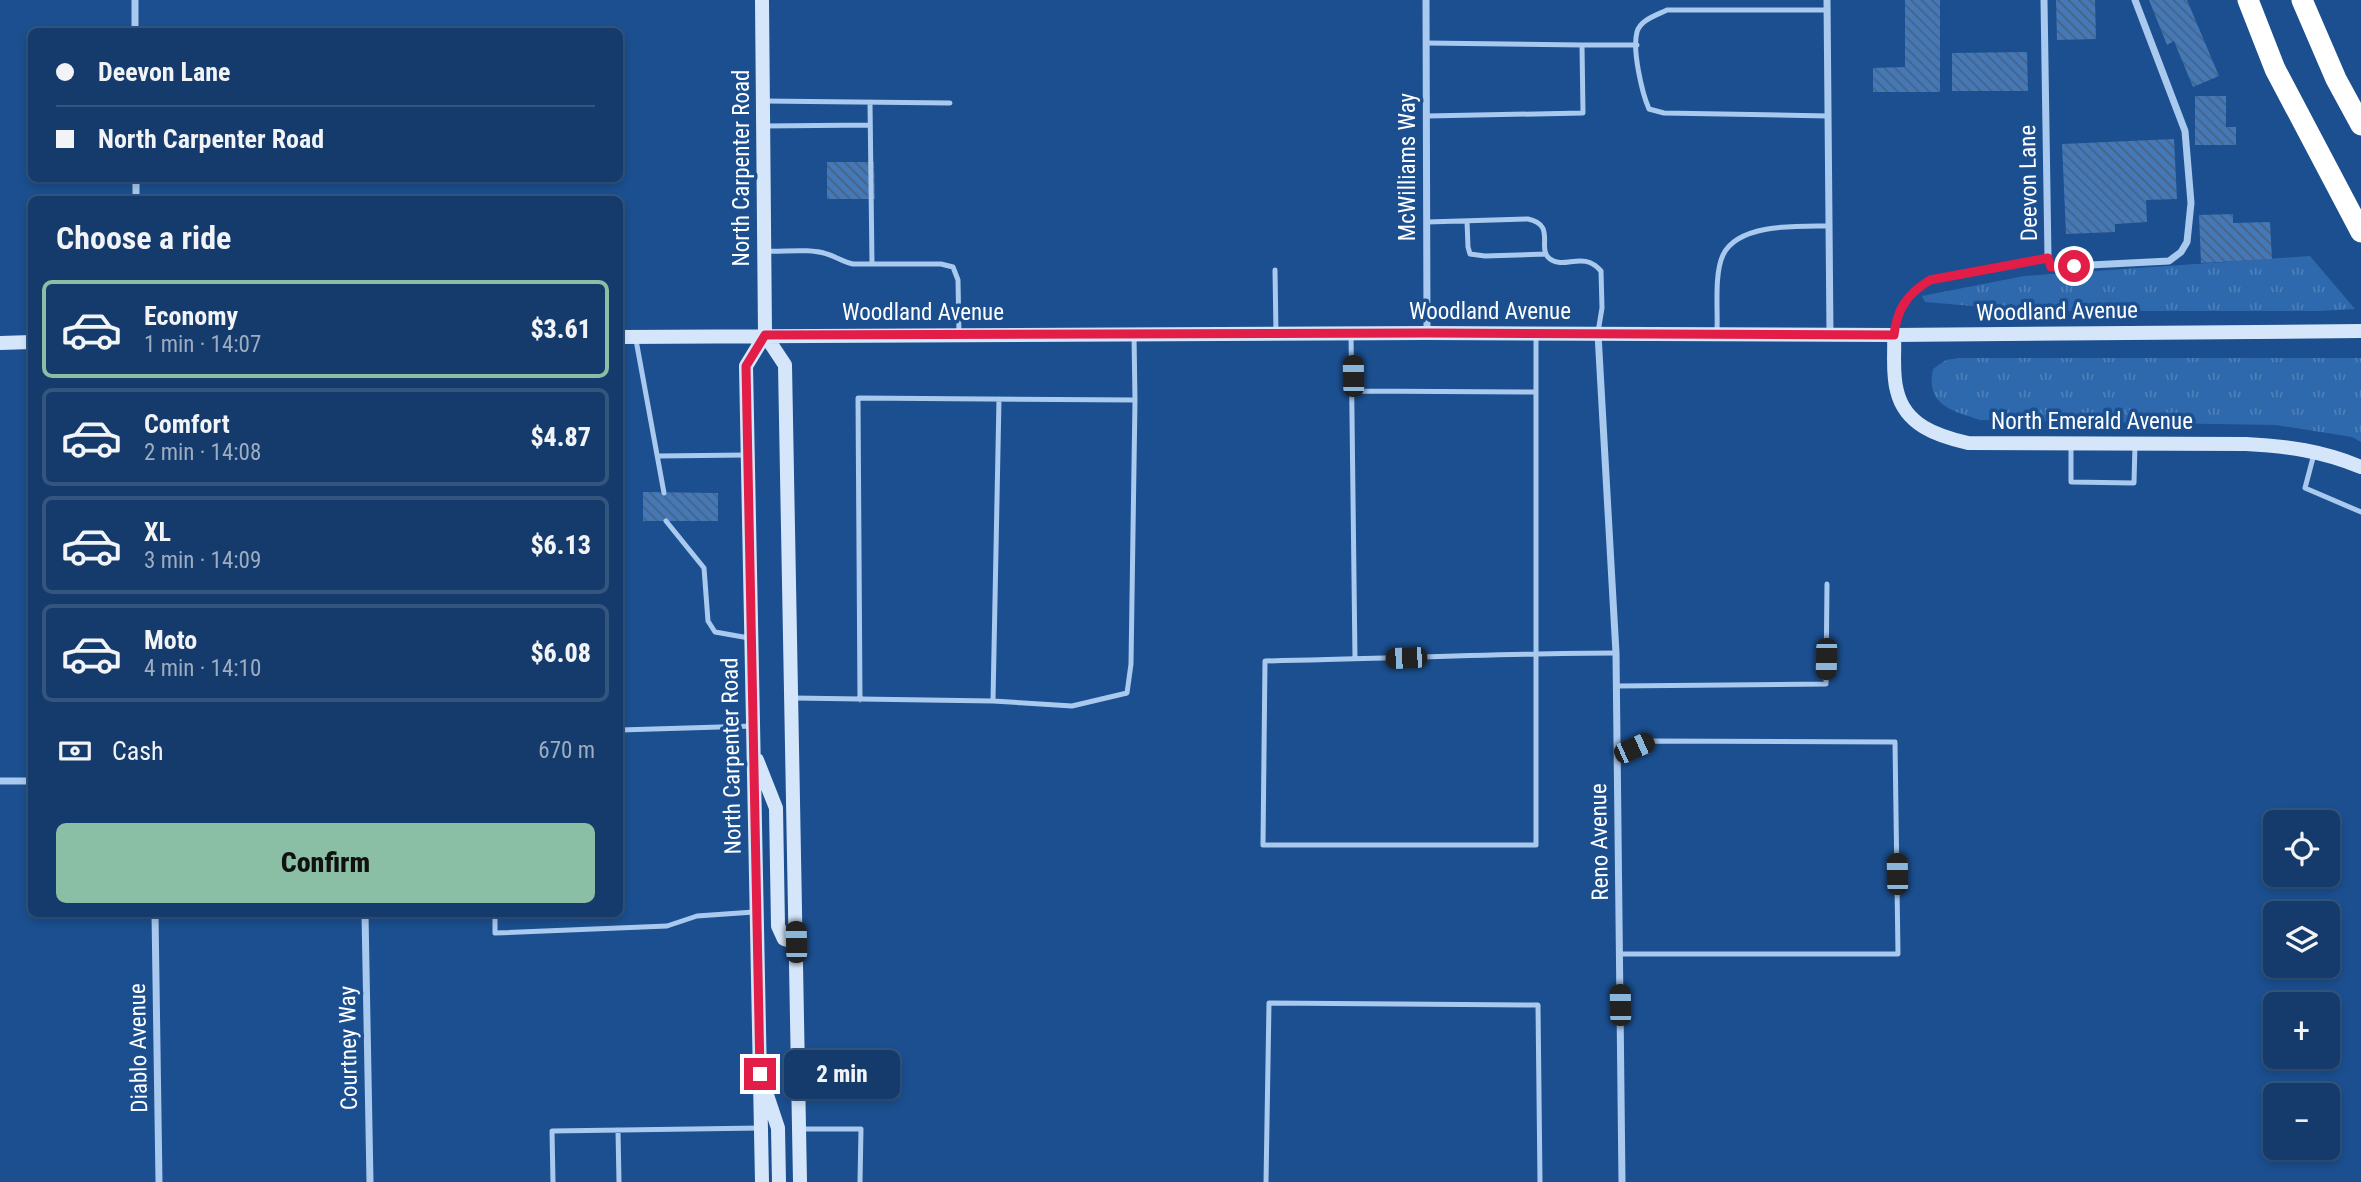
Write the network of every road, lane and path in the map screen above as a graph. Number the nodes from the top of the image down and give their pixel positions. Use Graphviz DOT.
graph roads {
  1 [pos="135,0"];
  2 [pos="762,0"];
  3 [pos="1426,0"];
  4 [pos="1827,0"];
  5 [pos="2044,0"];
  6 [pos="2135,0"];
  7 [pos="2248,0"];
  8 [pos="2302,0"];
  9 [pos="1828,10"];
  10 [pos="135,28"];
  11 [pos="1426,43"];
  12 [pos="1582,45"];
  13 [pos="1637,45"];
  14 [pos="763,102"];
  15 [pos="870,102"];
  16 [pos="950,103"];
  17 [pos="1427,116"];
  18 [pos="1828,116"];
  19 [pos="870,125"];
  20 [pos="2361,125"];
  21 [pos="764,126"];
  22 [pos="1467,220"];
  23 [pos="1427,222"];
  24 [pos="1829,226"];
  25 [pos="2361,232"];
  26 [pos="765,251"];
  27 [pos="1546,254"];
  28 [pos="2048,258"];
  29 [pos="873,264"];
  30 [pos="1275,270"];
  31 [pos="2361,331"];
  32 [pos="1350,333"];
  33 [pos="1427,333"];
  34 [pos="1535,333"];
  35 [pos="1134,334"];
  36 [pos="1276,334"];
  37 [pos="1598,334"];
  38 [pos="1717,334"];
  39 [pos="1830,334"];
  40 [pos="765,335"];
  41 [pos="959,335"];
  42 [pos="1894,335"];
  43 [pos="623,337"];
  44 [pos="635,337"];
  45 [pos="28,342"];
  46 [pos="0,343"];
  47 [pos="1353,391"];
  48 [pos="1536,392"];
  49 [pos="999,399"];
  50 [pos="1135,400"];
  51 [pos="2071,443"];
  52 [pos="2135,444"];
  53 [pos="2315,451"];
  54 [pos="747,455"];
  55 [pos="658,456"];
  56 [pos="2361,467"];
  57 [pos="664,493"];
  58 [pos="2361,512"];
  59 [pos="666,521"];
  60 [pos="1827,584"];
  61 [pos="751,639"];
  62 [pos="1616,653"];
  63 [pos="1534,654"];
  64 [pos="1355,659"];
  65 [pos="1617,686"];
  66 [pos="790,698"];
  67 [pos="860,700"];
  68 [pos="993,701"];
  69 [pos="753,726"];
  70 [pos="623,730"];
  71 [pos="1617,748"];
  72 [pos="753,753"];
  73 [pos="28,780"];
  74 [pos="0,781"];
  75 [pos="757,912"];
  76 [pos="155,917"];
  77 [pos="365,917"];
  78 [pos="495,917"];
  79 [pos="796,942"];
  80 [pos="1620,954"];
  81 [pos="760,1074"];
  82 [pos="761,1128"];
  83 [pos="799,1129"];
  84 [pos="618,1130"];
  85 [pos="159,1182"];
  86 [pos="370,1182"];
  87 [pos="553,1182"];
  88 [pos="619,1182"];
  89 [pos="762,1182"];
  90 [pos="779,1182"];
  91 [pos="800,1182"];
  92 [pos="860,1182"];
  93 [pos="1266,1182"];
  94 [pos="1540,1182"];
  95 [pos="1622,1182"];
  1 -- 10 [label="street"];
  2 -- 14 [label="main road, North Carpenter Road"];
  3 -- 11 [label="street, McWilliams Way"];
  4 -- 9 [label="street"];
  5 -- 28 [label="street, Deevon Lane"];
  6 -- 28 [label="street"];
  7 -- 25 [label="highway"];
  8 -- 20 [label="highway"];
  9 -- 13 [label="lane"];
  9 -- 18 [label="street"];
  11 -- 12 [label="lane"];
  11 -- 17 [label="street, McWilliams Way"];
  12 -- 13 [label="lane"];
  12 -- 17 [label="lane"];
  13 -- 18 [label="lane"];
  14 -- 15 [label="lane"];
  14 -- 21 [label="main road, North Carpenter Road"];
  15 -- 16 [label="lane"];
  15 -- 19 [label="lane"];
  17 -- 23 [label="street, McWilliams Way"];
  18 -- 24 [label="street"];
  19 -- 21 [label="lane"];
  19 -- 29 [label="lane"];
  21 -- 26 [label="main road, North Carpenter Road"];
  22 -- 23 [label="lane"];
  22 -- 27 [label="lane"];
  22 -- 27 [label="lane"];
  23 -- 33 [label="street, McWilliams Way"];
  24 -- 38 [label="lane"];
  24 -- 39 [label="street"];
  26 -- 29 [label="lane"];
  26 -- 40 [label="main road, North Carpenter Road"];
  27 -- 37 [label="lane"];
  28 -- 42 [label="street, Deevon Lane"];
  29 -- 41 [label="lane"];
  30 -- 36 [label="lane"];
  31 -- 42 [label="main road, Woodland Avenue"];
  32 -- 33 [label="main road, Woodland Avenue"];
  32 -- 36 [label="main road, Woodland Avenue"];
  32 -- 47 [label="lane"];
  33 -- 34 [label="main road, Woodland Avenue"];
  34 -- 37 [label="main road, Woodland Avenue"];
  34 -- 48 [label="lane"];
  35 -- 36 [label="main road, Woodland Avenue"];
  35 -- 41 [label="main road, Woodland Avenue"];
  35 -- 50 [label="lane"];
  37 -- 38 [label="main road, Woodland Avenue"];
  37 -- 62 [label="street, Reno Avenue"];
  38 -- 39 [label="main road, Woodland Avenue"];
  39 -- 42 [label="main road, Woodland Avenue"];
  40 -- 41 [label="main road, Woodland Avenue"];
  40 -- 44 [label="main road, Woodland Avenue"];
  40 -- 54 [label="main road, North Carpenter Road"];
  40 -- 66 [label="main road"];
  42 -- 51 [label="main road, North Emerald Avenue"];
  43 -- 44 [label="main road, Woodland Avenue"];
  44 -- 55 [label="lane"];
  45 -- 46 [label="main road"];
  47 -- 48 [label="lane"];
  47 -- 64 [label="lane"];
  48 -- 63 [label="lane"];
  49 -- 50 [label="lane"];
  49 -- 67 [label="lane"];
  49 -- 68 [label="lane"];
  50 -- 68 [label="lane"];
  51 -- 52 [label="main road, North Emerald Avenue"];
  51 -- 52 [label="lane"];
  52 -- 53 [label="main road, North Emerald Avenue"];
  53 -- 56 [label="main road, North Emerald Avenue"];
  53 -- 58 [label="lane"];
  54 -- 55 [label="lane"];
  54 -- 61 [label="main road, North Carpenter Road"];
  55 -- 57 [label="lane"];
  59 -- 61 [label="lane"];
  60 -- 65 [label="lane"];
  61 -- 69 [label="main road, North Carpenter Road"];
  62 -- 63 [label="lane"];
  62 -- 65 [label="street, Reno Avenue"];
  63 -- 64 [label="lane"];
  63 -- 64 [label="lane"];
  65 -- 71 [label="street, Reno Avenue"];
  66 -- 67 [label="lane"];
  66 -- 79 [label="main road"];
  67 -- 68 [label="lane"];
  69 -- 70 [label="lane"];
  69 -- 72 [label="main road, North Carpenter Road"];
  71 -- 80 [label="street, Reno Avenue"];
  71 -- 80 [label="lane"];
  72 -- 75 [label="main road, North Carpenter Road"];
  72 -- 79 [label="main road"];
  73 -- 74 [label="street"];
  75 -- 78 [label="lane"];
  75 -- 81 [label="main road, North Carpenter Road"];
  76 -- 85 [label="street, Diablo Avenue"];
  77 -- 86 [label="street, Courtney Way"];
  79 -- 83 [label="main road"];
  80 -- 95 [label="street, Reno Avenue"];
  81 -- 82 [label="main road, North Carpenter Road"];
  81 -- 90 [label="main road"];
  82 -- 84 [label="lane"];
  82 -- 89 [label="main road, North Carpenter Road"];
  83 -- 91 [label="main road"];
  83 -- 92 [label="lane"];
  84 -- 87 [label="lane"];
  84 -- 88 [label="lane"];
  93 -- 94 [label="lane"];
}
